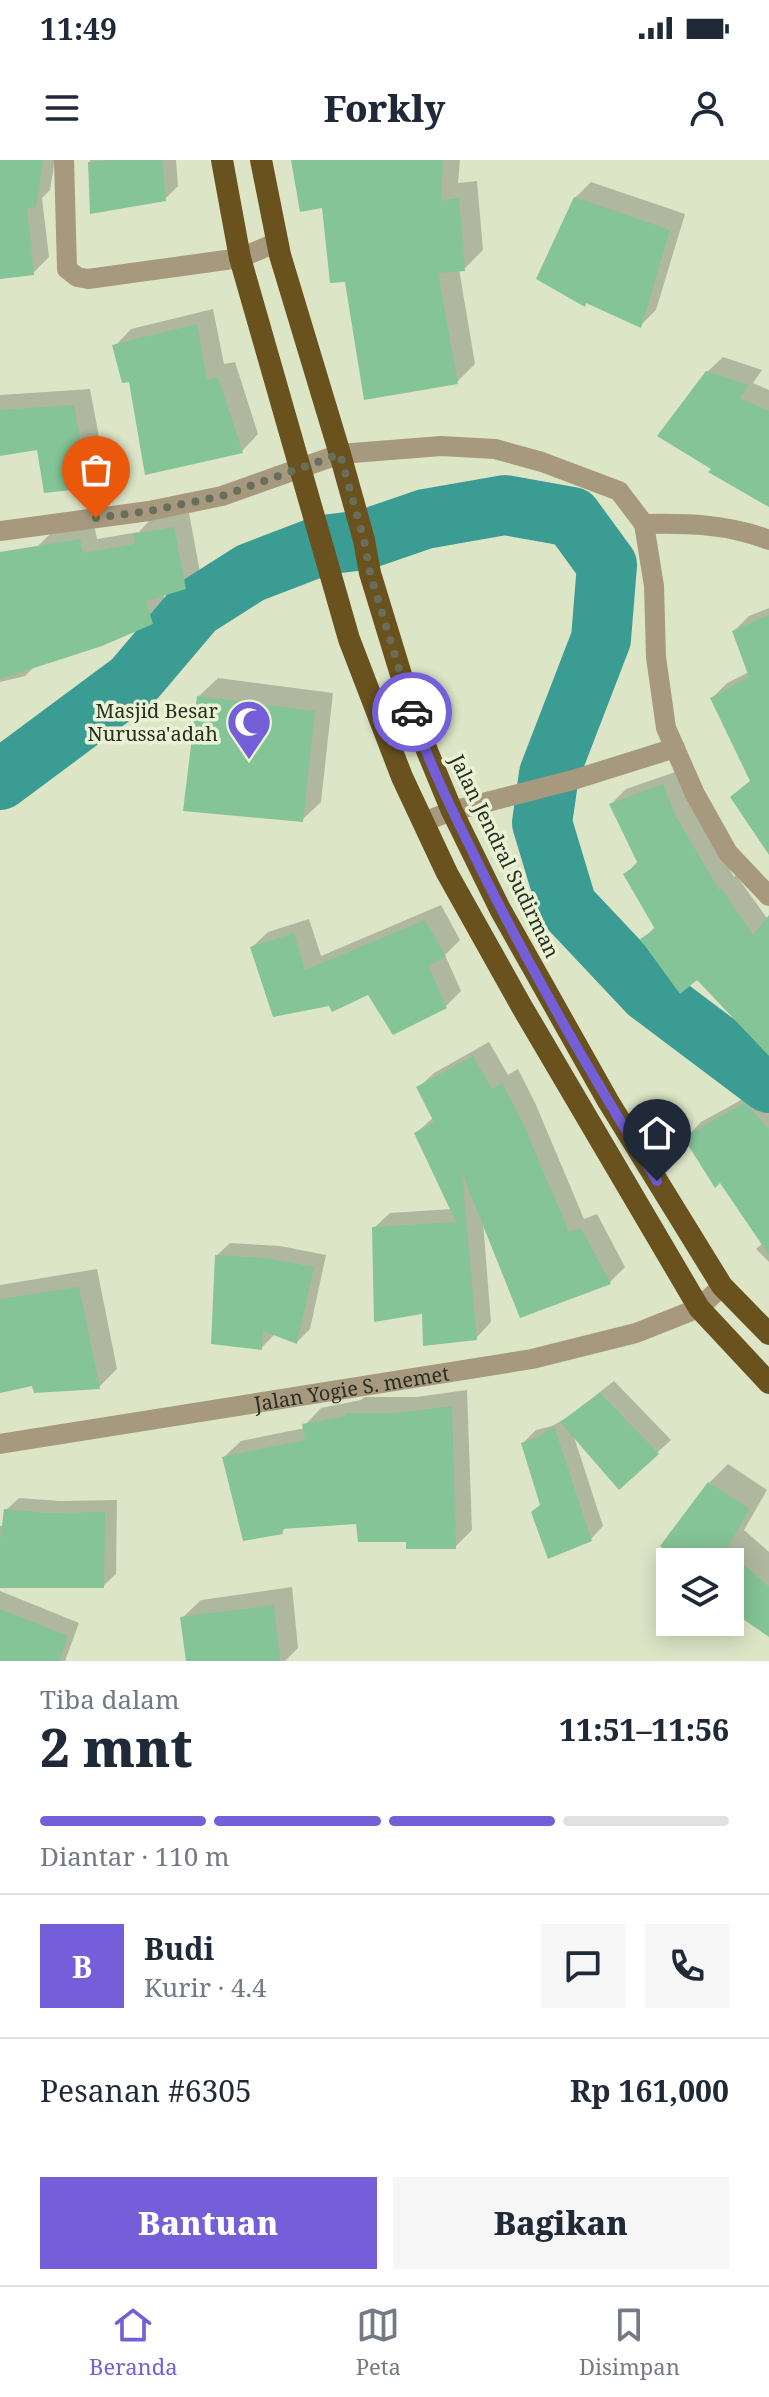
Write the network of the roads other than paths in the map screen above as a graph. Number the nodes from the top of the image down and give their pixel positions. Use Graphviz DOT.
graph roads {
  1 [pos="64,160"];
  2 [pos="222,160"];
  3 [pos="261,160"];
  4 [pos="278,242"];
  5 [pos="240,258"];
  6 [pos="340,454"];
  7 [pos="302,470"];
  8 [pos="644,524"];
  9 [pos="0,531"];
  10 [pos="769,540"];
  11 [pos="675,748"];
  12 [pos="452,811"];
  13 [pos="423,822"];
  14 [pos="769,896"];
  15 [pos="722,1286"];
  16 [pos="699,1308"];
  17 [pos="769,1334"];
  18 [pos="769,1383"];
  19 [pos="0,1444"];
  1 -- 5 [label="street"];
  2 -- 5 [label="highway"];
  3 -- 4 [label="highway, Jalan Jendral Sudirman"];
  4 -- 5 [label="street"];
  4 -- 6 [label="highway, Jalan Jendral Sudirman"];
  5 -- 7 [label="highway"];
  6 -- 7 [label="street"];
  6 -- 8 [label="street"];
  6 -- 12 [label="highway, Jalan Jendral Sudirman"];
  7 -- 9 [label="street"];
  7 -- 13 [label="highway"];
  8 -- 10 [label="street"];
  8 -- 11 [label="street"];
  11 -- 12 [label="street"];
  11 -- 14 [label="street"];
  12 -- 13 [label="street"];
  12 -- 15 [label="highway, Jalan Jendral Sudirman"];
  13 -- 16 [label="highway"];
  15 -- 16 [label="street"];
  15 -- 17 [label="highway, Jalan Jendral Sudirman"];
  16 -- 18 [label="highway"];
  16 -- 19 [label="street, Jalan Yogie S. memet"];
}
